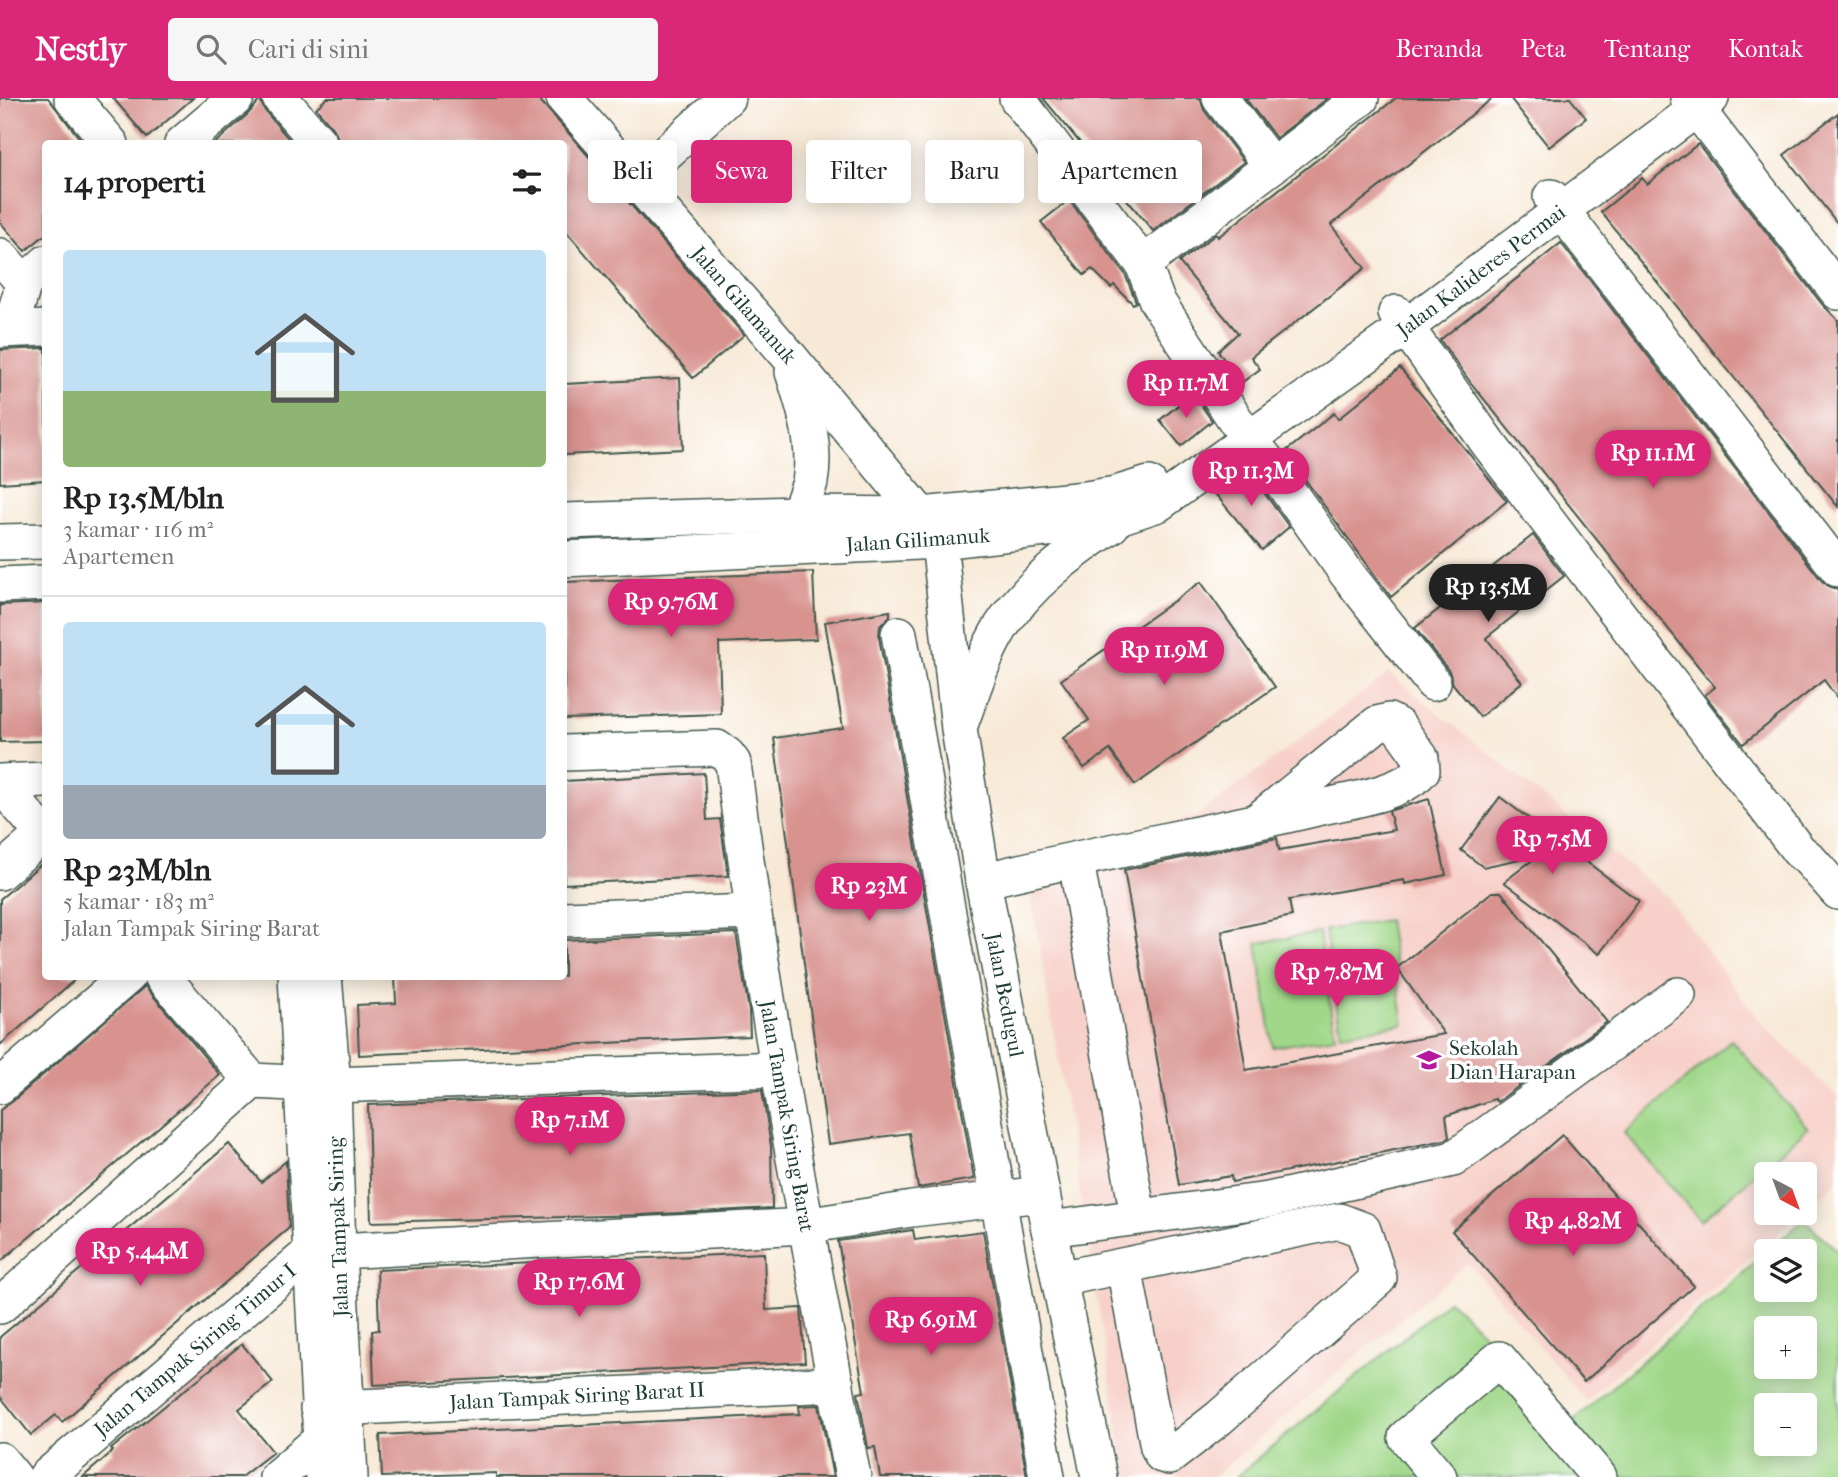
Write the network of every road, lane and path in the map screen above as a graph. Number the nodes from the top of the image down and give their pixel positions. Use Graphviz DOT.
graph roads {
  1 [pos="72,98"];
  2 [pos="236,98"];
  3 [pos="280,98"];
  4 [pos="564,98"];
  5 [pos="727,98"];
  6 [pos="1017,98"];
  7 [pos="1220,98"];
  8 [pos="1361,98"];
  9 [pos="1695,101"];
  10 [pos="108,140"];
  11 [pos="187,140"];
  12 [pos="317,140"];
  13 [pos="601,140"];
  14 [pos="677,143"];
  15 [pos="1272,166"];
  16 [pos="656,203"];
  17 [pos="1556,204"];
  18 [pos="0,256"];
  19 [pos="1143,264"];
  20 [pos="35,273"];
  21 [pos="1838,292"];
  22 [pos="1401,320"];
  23 [pos="42,328"];
  24 [pos="5,329"];
  25 [pos="788,355"];
  26 [pos="1244,432"];
  27 [pos="1178,479"];
  28 [pos="799,514"];
  29 [pos="1126,515"];
  30 [pos="567,521"];
  31 [pos="930,528"];
  32 [pos="42,541"];
  33 [pos="0,542"];
  34 [pos="567,559"];
  35 [pos="1838,569"];
  36 [pos="42,583"];
  37 [pos="0,585"];
  38 [pos="899,634"];
  39 [pos="1433,683"];
  40 [pos="959,729"];
  41 [pos="567,753"];
  42 [pos="42,780"];
  43 [pos="0,783"];
  44 [pos="1256,822"];
  45 [pos="42,832"];
  46 [pos="42,837"];
  47 [pos="1826,857"];
  48 [pos="1076,861"];
  49 [pos="0,872"];
  50 [pos="983,881"];
  51 [pos="1838,892"];
  52 [pos="752,912"];
  53 [pos="567,919"];
  54 [pos="123,980"];
  55 [pos="165,980"];
  56 [pos="297,980"];
  57 [pos="324,980"];
  58 [pos="1678,995"];
  59 [pos="779,1069"];
  60 [pos="252,1081"];
  61 [pos="317,1084"];
  62 [pos="0,1086"];
  63 [pos="1042,1194"];
  64 [pos="998,1199"];
  65 [pos="1138,1216"];
  66 [pos="805,1226"];
  67 [pos="1049,1229"];
  68 [pos="325,1251"];
  69 [pos="1124,1267"];
  70 [pos="1059,1279"];
  71 [pos="0,1306"];
  72 [pos="836,1384"];
  73 [pos="328,1419"];
  74 [pos="0,1460"];
  75 [pos="15,1477"];
  76 [pos="46,1477"];
  77 [pos="277,1477"];
  78 [pos="323,1477"];
  79 [pos="351,1477"];
  80 [pos="853,1477"];
  81 [pos="1047,1477"];
  82 [pos="1099,1477"];
  83 [pos="1439,1477"];
  84 [pos="1599,1477"];
  1 -- 10 [label="street"];
  2 -- 11 [label="street"];
  3 -- 12 [label="street"];
  4 -- 13 [label="street, Jalan Gilamanuk"];
  5 -- 14 [label="street"];
  6 -- 19 [label="street"];
  7 -- 15 [label="street"];
  8 -- 15 [label="street"];
  9 -- 17 [label="street, Jalan Kalideres Permai"];
  9 -- 21 [label="street"];
  15 -- 19 [label="street"];
  16 -- 25 [label="street, Jalan Gilamanuk"];
  17 -- 22 [label="street, Jalan Kalideres Permai"];
  17 -- 35 [label="street"];
  18 -- 20 [label="street"];
  19 -- 26 [label="street"];
  20 -- 24 [label="street"];
  22 -- 26 [label="street, Jalan Kalideres Permai"];
  22 -- 47 [label="street"];
  23 -- 24 [label="street"];
  25 -- 28 [label="street"];
  25 -- 31 [label="street, Jalan Gilamanuk"];
  26 -- 27 [label="street, Jalan Gilimanuk"];
  26 -- 39 [label="street"];
  27 -- 29 [label="street, Jalan Gilimanuk"];
  27 -- 31 [label="street, Jalan Gilimanuk"];
  28 -- 30 [label="street, Jalan Gilimanuk"];
  28 -- 31 [label="street, Jalan Gilimanuk"];
  29 -- 31 [label="street, Jalan Gilimanuk"];
  29 -- 40 [label="street"];
  31 -- 34 [label="street, Jalan Gilimanuk"];
  31 -- 40 [label="street, Jalan Bedugul"];
  32 -- 33 [label="street"];
  36 -- 37 [label="street"];
  38 -- 64 [label="street"];
  40 -- 50 [label="street, Jalan Bedugul"];
  41 -- 52 [label="street, Jalan Tampak Siring Barat"];
  42 -- 43 [label="street"];
  43 -- 45 [label="street"];
  44 -- 48 [label="street"];
  46 -- 49 [label="street"];
  47 -- 51 [label="street"];
  48 -- 50 [label="street"];
  48 -- 65 [label="street"];
  50 -- 63 [label="street, Jalan Bedugul"];
  52 -- 53 [label="street"];
  52 -- 59 [label="street, Jalan Tampak Siring Barat"];
  54 -- 62 [label="street"];
  55 -- 60 [label="street"];
  56 -- 61 [label="street, Jalan Tampak Siring"];
  57 -- 61 [label="street, Jalan Tampak Siring"];
  58 -- 65 [label="street"];
  59 -- 61 [label="street"];
  59 -- 66 [label="street, Jalan Tampak Siring Barat"];
  60 -- 61 [label="street"];
  60 -- 71 [label="street"];
  61 -- 68 [label="street, Jalan Tampak Siring"];
  63 -- 64 [label="street"];
  63 -- 67 [label="street, Jalan Bedugul"];
  64 -- 66 [label="street"];
  64 -- 81 [label="street"];
  65 -- 67 [label="street"];
  66 -- 68 [label="street"];
  66 -- 72 [label="street, Jalan Tampak Siring Barat"];
  67 -- 70 [label="street, Jalan Bedugul"];
  68 -- 73 [label="street, Jalan Tampak Siring"];
  68 -- 76 [label="street, Jalan Tampak Siring Timur I"];
  69 -- 69 [label="street"];
  69 -- 70 [label="street"];
  70 -- 82 [label="street, Jalan Bedugul"];
  72 -- 73 [label="street, Jalan Tampak Siring Barat II"];
  72 -- 80 [label="street, Jalan Tampak Siring Barat"];
  73 -- 77 [label="street"];
  73 -- 78 [label="street, Jalan Tampak Siring"];
  73 -- 79 [label="street, Jalan Tampak Siring"];
  74 -- 75 [label="street"];
  83 -- 84 [label="street"];
}
